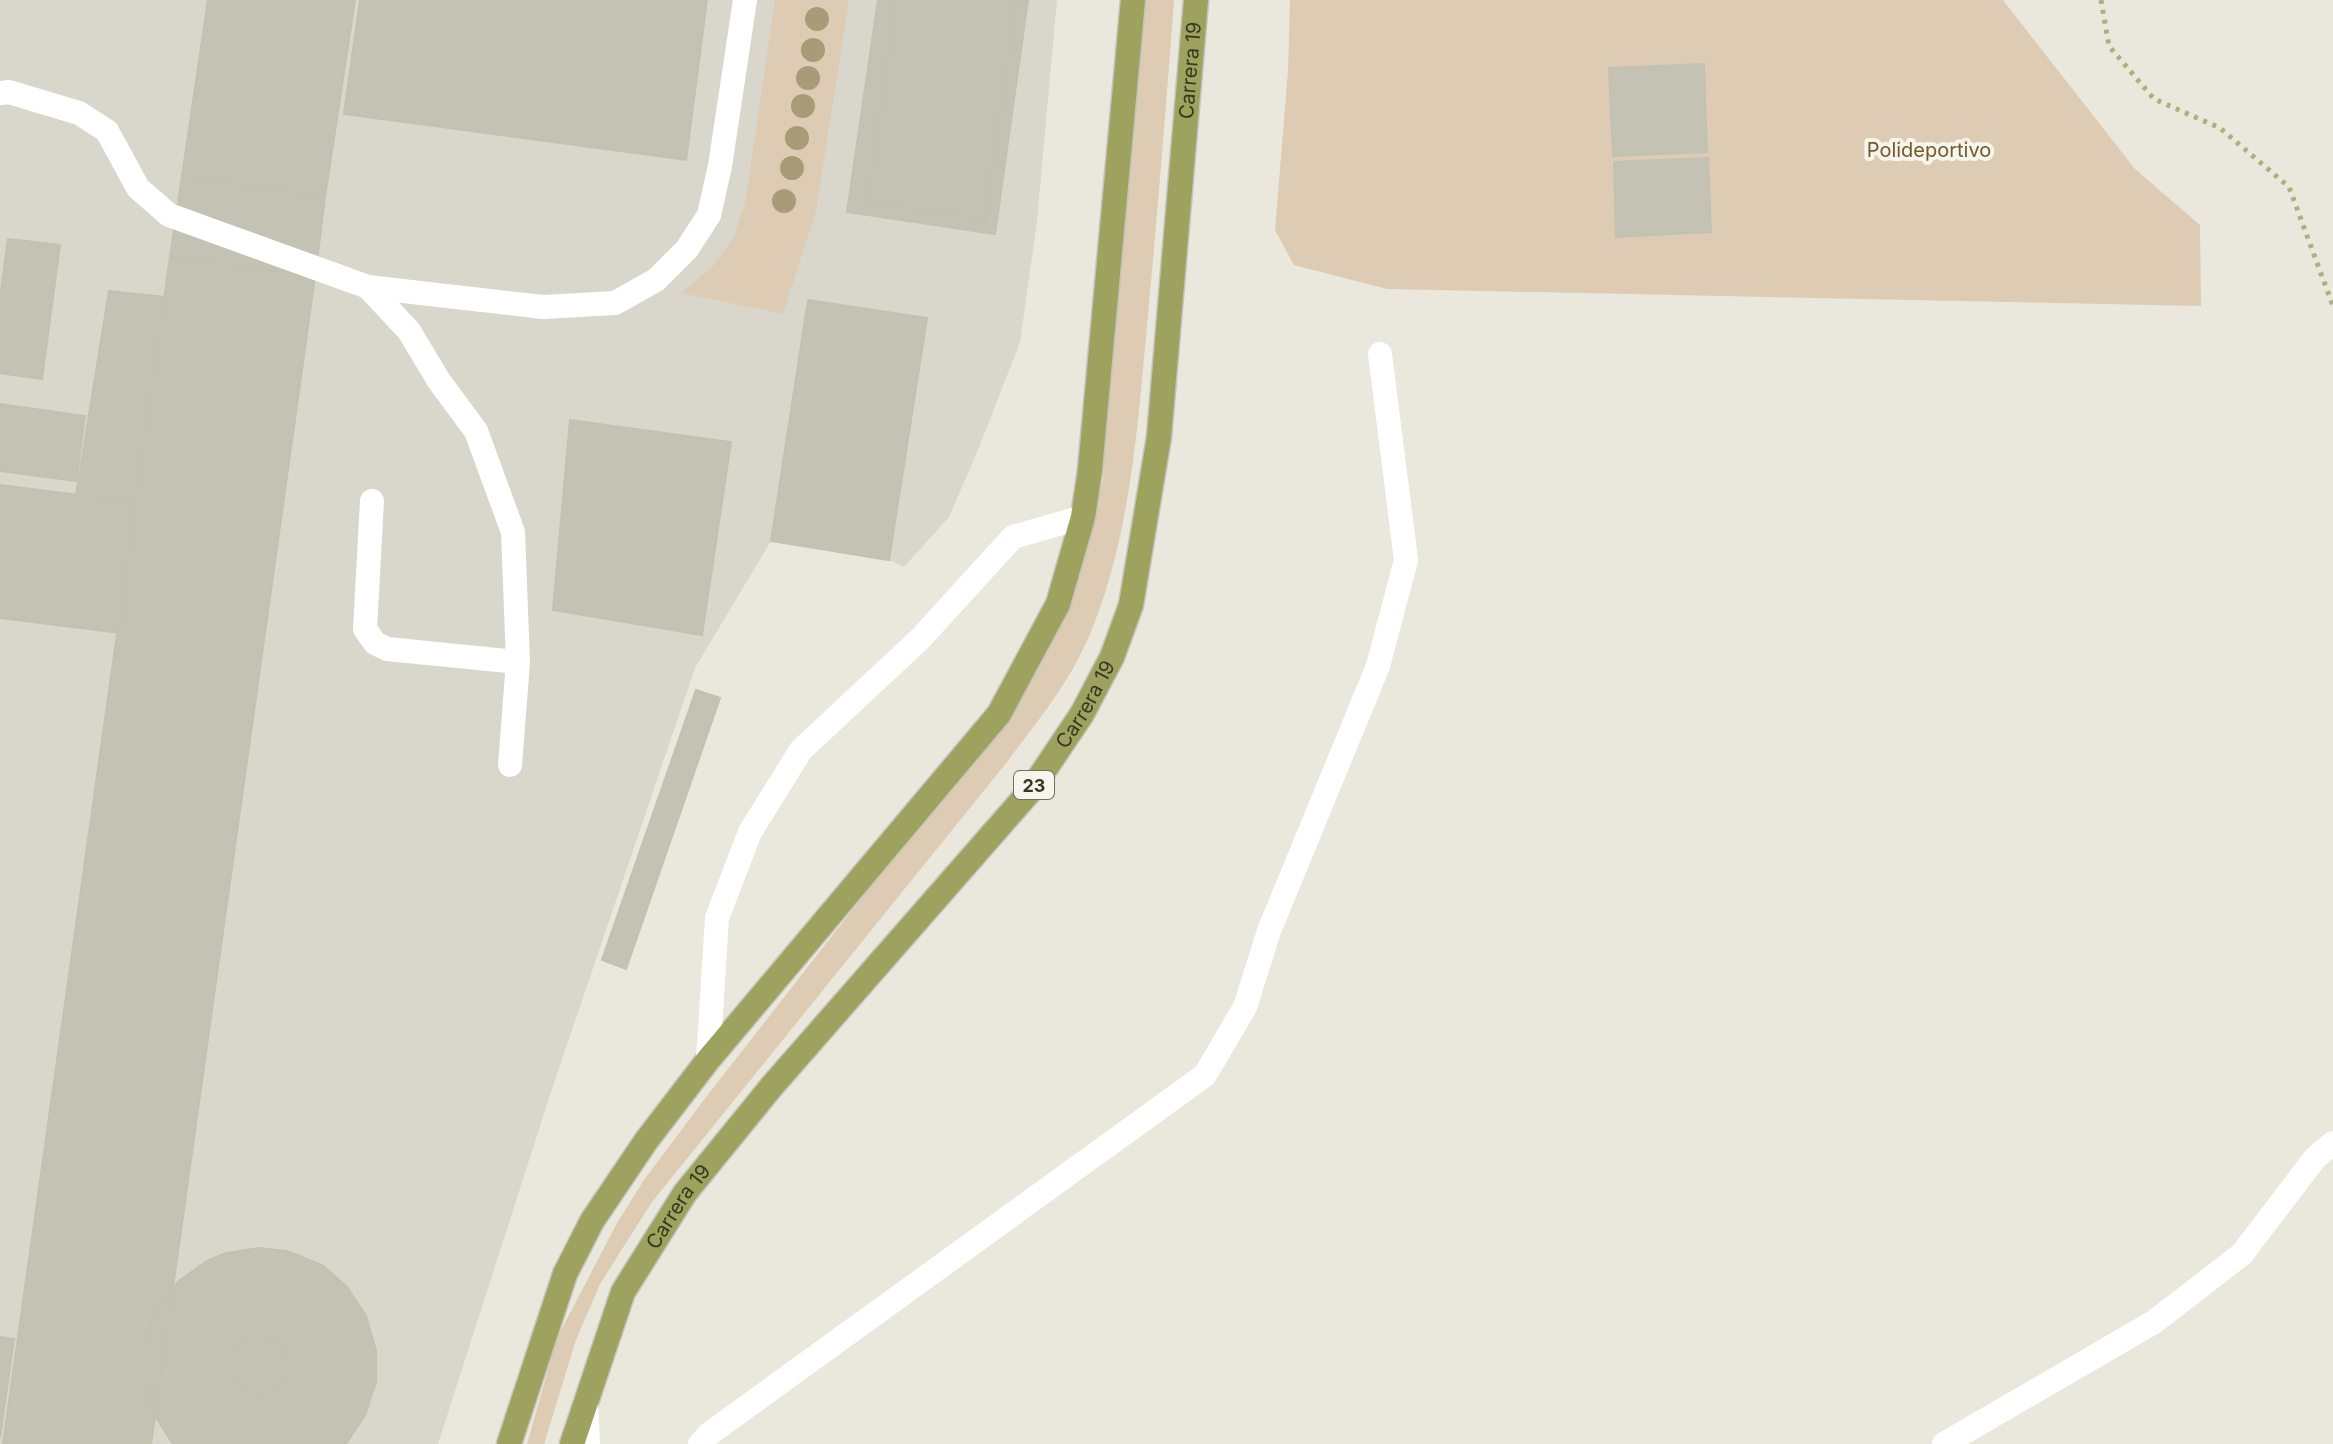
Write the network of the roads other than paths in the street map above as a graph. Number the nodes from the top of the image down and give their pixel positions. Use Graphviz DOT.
graph roads {
  1 [pos="745,0"];
  2 [pos="1133,0"];
  3 [pos="1196,0"];
  4 [pos="0,93"];
  5 [pos="368,287"];
  6 [pos="1380,354"];
  7 [pos="372,501"];
  8 [pos="1083,517"];
  9 [pos="518,662"];
  10 [pos="510,765"];
  11 [pos="708,1060"];
  12 [pos="2333,1143"];
  13 [pos="585,1398"];
  14 [pos="509,1444"];
  15 [pos="572,1444"];
  16 [pos="588,1444"];
  17 [pos="700,1444"];
  18 [pos="1944,1444"];
  1 -- 5 [label="lane"];
  2 -- 8 [label="main road"];
  3 -- 13 [label="main road, Carrera 19 / 23"];
  4 -- 5 [label="lane"];
  5 -- 9 [label="lane"];
  6 -- 17 [label="lane"];
  7 -- 9 [label="lane"];
  8 -- 11 [label="main road"];
  8 -- 11 [label="lane"];
  9 -- 10 [label="lane"];
  11 -- 14 [label="main road"];
  12 -- 18 [label="lane"];
  13 -- 15 [label="main road, Carrera 19 / 23"];
  13 -- 16 [label="lane"];
}
